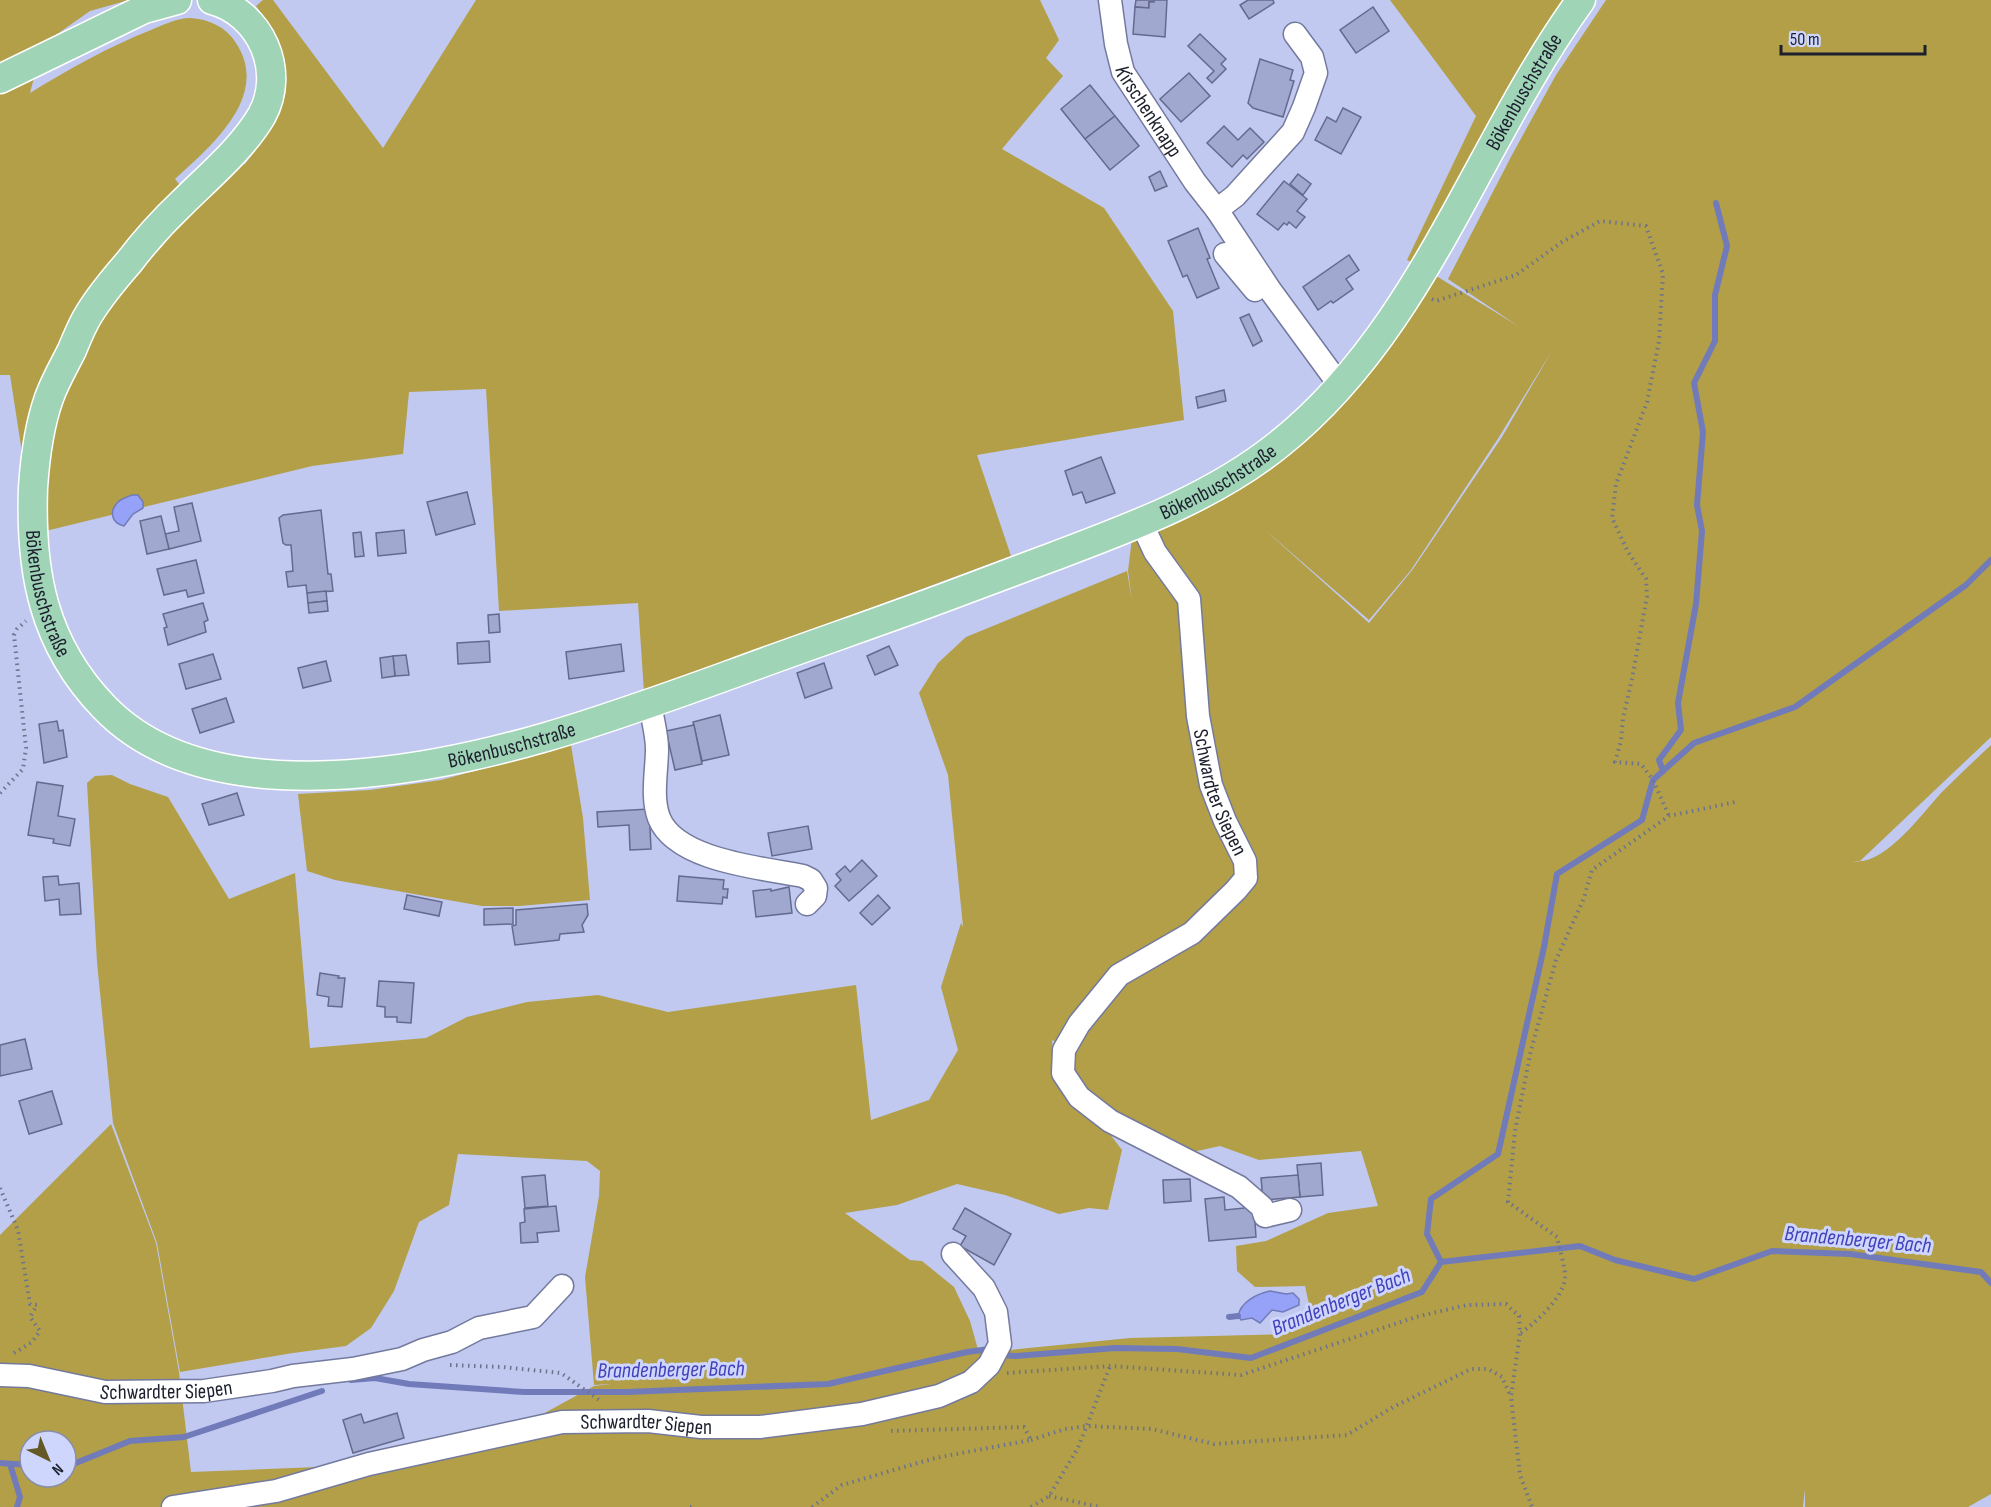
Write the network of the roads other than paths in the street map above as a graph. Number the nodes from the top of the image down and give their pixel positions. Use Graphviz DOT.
graph roads {
  1 [pos="177,0"];
  2 [pos="212,0"];
  3 [pos="1110,0"];
  4 [pos="1581,0"];
  5 [pos="1295,34"];
  6 [pos="0,79"];
  7 [pos="1217,210"];
  8 [pos="1225,254"];
  9 [pos="1336,392"];
  10 [pos="1141,522"];
  11 [pos="650,703"];
  12 [pos="807,904"];
  13 [pos="1290,1210"];
  14 [pos="953,1254"];
  15 [pos="562,1286"];
  16 [pos="5,1365"];
  17 [pos="173,1507"];
  1 -- 6 [label="main road"];
  2 -- 11 [label="main road, Bökenbuschstraße"];
  3 -- 7 [label="street, Kirschenknapp"];
  4 -- 9 [label="main road, Bökenbuschstraße"];
  5 -- 7 [label="street"];
  7 -- 9 [label="street, Kirschenknapp"];
  8 -- 9 [label="street"];
  9 -- 10 [label="main road, Bökenbuschstraße"];
  10 -- 11 [label="main road, Bökenbuschstraße"];
  10 -- 13 [label="street, Schwardter Siepen"];
  11 -- 12 [label="street"];
  14 -- 17 [label="street, Schwardter Siepen"];
  15 -- 16 [label="street, Schwardter Siepen"];
}
